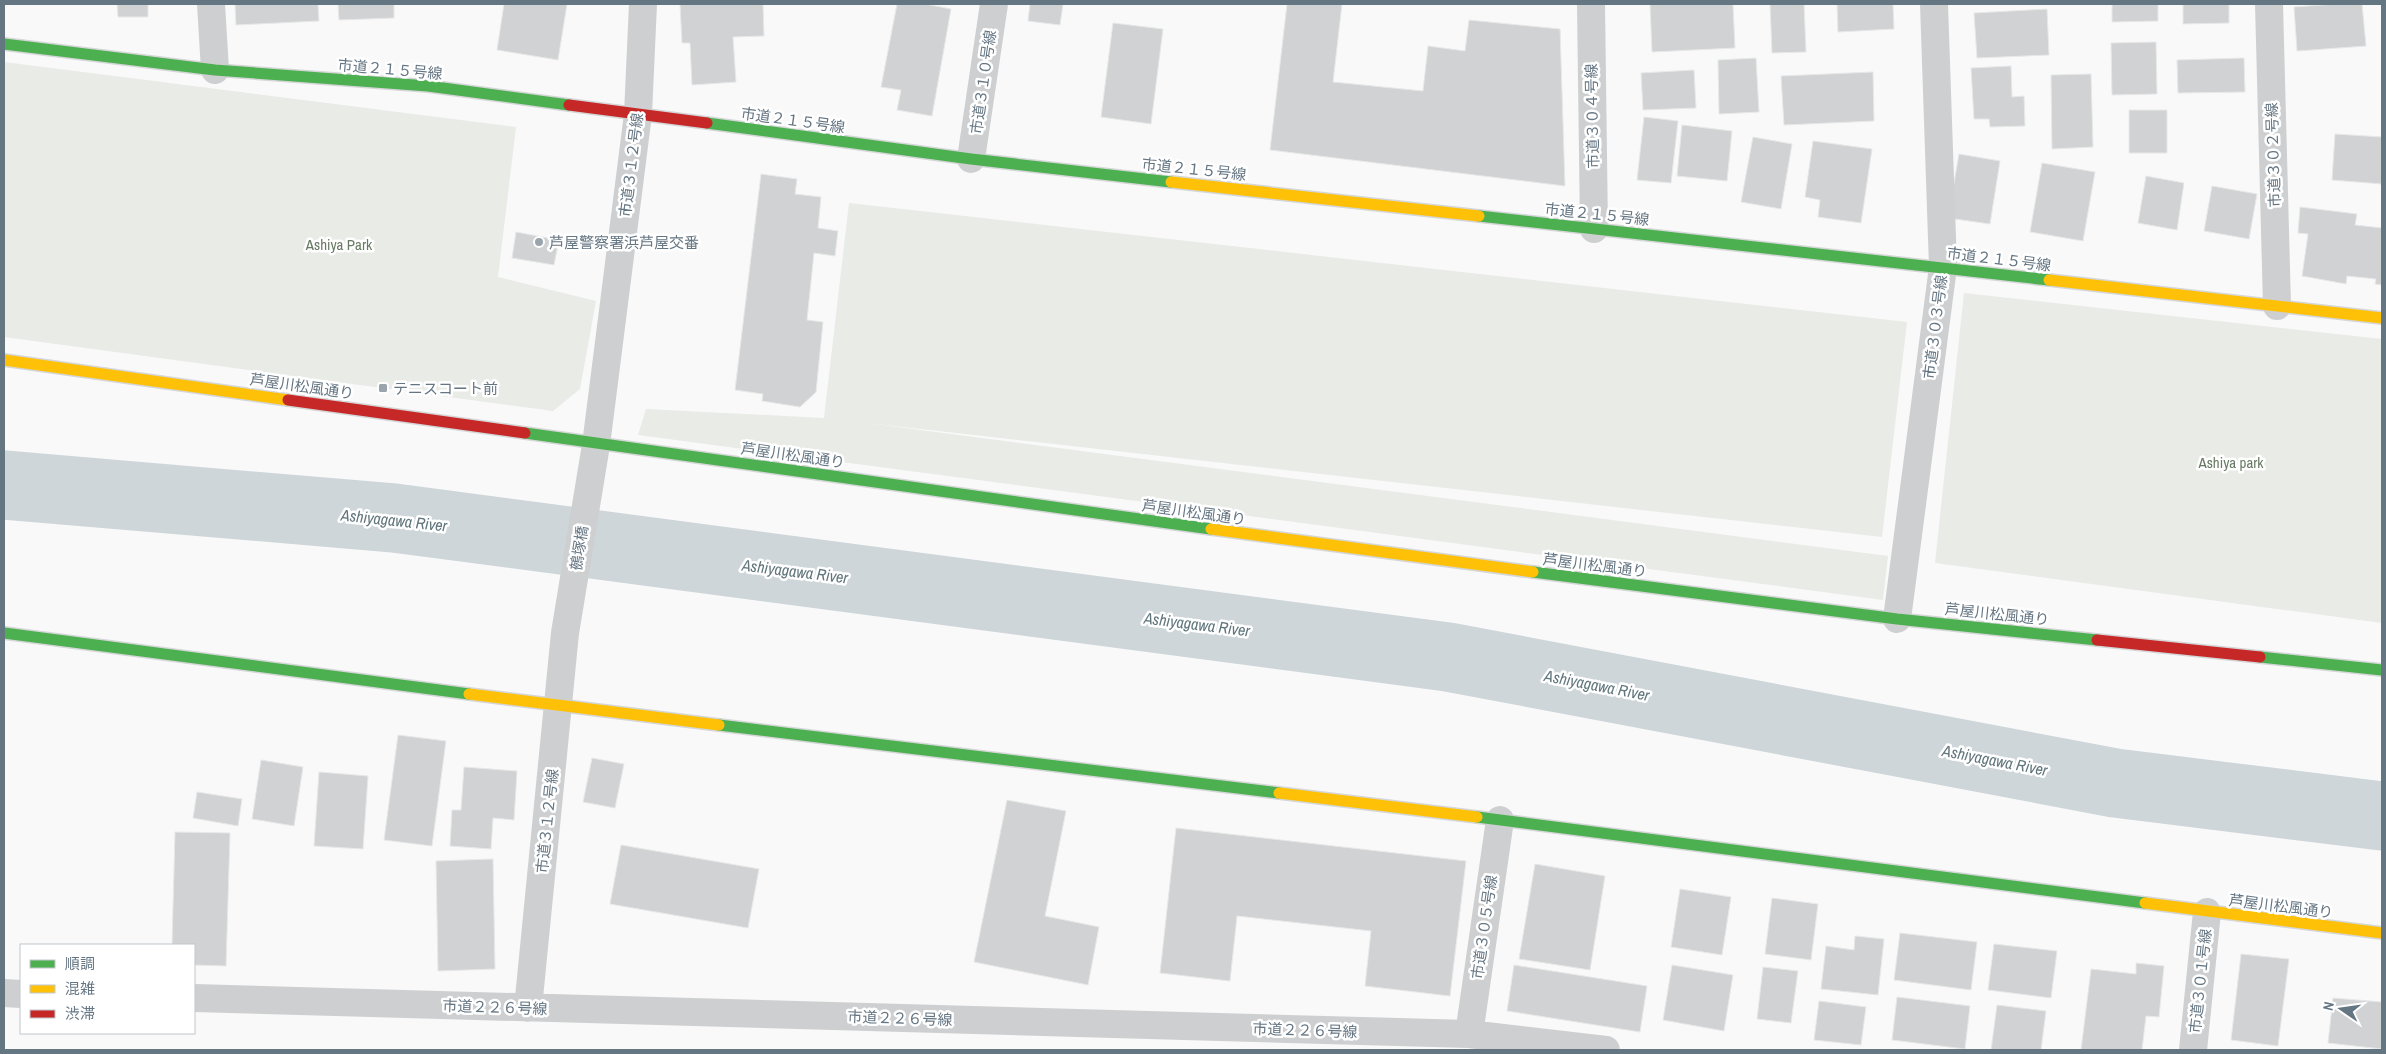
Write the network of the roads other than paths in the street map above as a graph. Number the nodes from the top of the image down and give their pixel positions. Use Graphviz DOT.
graph roads {
  1 [pos="211,4"];
  2 [pos="643,4"];
  3 [pos="994,4"];
  4 [pos="1591,4"];
  5 [pos="1934,4"];
  6 [pos="2269,4"];
  7 [pos="4,44"];
  8 [pos="215,70"];
  9 [pos="638,114"];
  10 [pos="971,159"];
  11 [pos="1594,229"];
  12 [pos="1943,267"];
  13 [pos="2278,306"];
  14 [pos="2382,318"];
  15 [pos="4,360"];
  16 [pos="595,450"];
  17 [pos="1897,619"];
  18 [pos="4,633"];
  19 [pos="565,633"];
  20 [pos="2382,670"];
  21 [pos="558,706"];
  22 [pos="1500,820"];
  23 [pos="2207,912"];
  24 [pos="2382,933"];
  25 [pos="4,993"];
  26 [pos="20,994"];
  27 [pos="195,998"];
  28 [pos="528,1008"];
  29 [pos="1469,1034"];
  30 [pos="1326,1040"];
  31 [pos="1606,1050"];
  32 [pos="2193,1050"];
  1 -- 8 [label="street"];
  2 -- 9 [label="street, 市道３１２号線"];
  3 -- 10 [label="street, 市道３１０号線"];
  4 -- 11 [label="street, 市道３０４号線"];
  5 -- 12 [label="street, 市道３０３号線"];
  6 -- 13 [label="street, 市道３０２号線"];
  7 -- 8 [label="street, 市道２１５号線"];
  8 -- 9 [label="street, 市道２１５号線"];
  9 -- 10 [label="street, 市道２１５号線"];
  9 -- 16 [label="street, 市道３１２号線"];
  10 -- 11 [label="street, 市道２１５号線"];
  11 -- 12 [label="street, 市道２１５号線"];
  12 -- 13 [label="street, 市道２１５号線"];
  12 -- 17 [label="street, 市道３０３号線"];
  13 -- 14 [label="street, 市道２１５号線"];
  15 -- 16 [label="street, 芦屋川松風通り"];
  16 -- 17 [label="street, 芦屋川松風通り"];
  16 -- 19 [label="street, 鵺塚橋"];
  17 -- 20 [label="street, 芦屋川松風通り"];
  18 -- 21 [label="street, 芦屋川松風通り"];
  19 -- 21 [label="street, 市道３１２号線"];
  21 -- 22 [label="street, 芦屋川松風通り"];
  21 -- 28 [label="street, 市道３１２号線"];
  22 -- 23 [label="street, 芦屋川松風通り"];
  22 -- 29 [label="street, 市道３０５号線"];
  23 -- 24 [label="street, 芦屋川松風通り"];
  23 -- 32 [label="street, 市道３０１号線"];
  25 -- 26 [label="street"];
  27 -- 28 [label="street, 市道２２６号線"];
  28 -- 30 [label="street, 市道２２６号線"];
  29 -- 30 [label="street, 市道２２６号線"];
  29 -- 31 [label="street, 市道２２６号線"];
}
